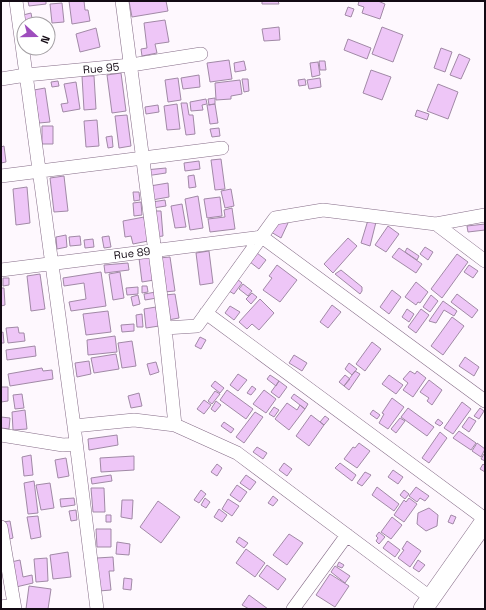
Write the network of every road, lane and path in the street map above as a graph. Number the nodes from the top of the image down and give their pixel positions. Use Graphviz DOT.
graph roads {
  1 [pos="16,1"];
  2 [pos="122,1"];
  3 [pos="201,54"];
  4 [pos="131,65"];
  5 [pos="26,75"];
  6 [pos="1,79"];
  7 [pos="222,148"];
  8 [pos="143,158"];
  9 [pos="39,170"];
  10 [pos="1,176"];
  11 [pos="485,215"];
  12 [pos="436,224"];
  13 [pos="262,237"];
  14 [pos="155,250"];
  15 [pos="485,261"];
  16 [pos="52,263"];
  17 [pos="1,270"];
  18 [pos="206,313"];
  19 [pos="165,328"];
  20 [pos="485,401"];
  21 [pos="175,425"];
  22 [pos="74,426"];
  23 [pos="1,435"];
  24 [pos="76,444"];
  25 [pos="485,520"];
  26 [pos="1,527"];
  27 [pos="348,535"];
  28 [pos="427,603"];
  29 [pos="1,607"];
  30 [pos="15,607"];
  31 [pos="97,609"];
  32 [pos="293,609"];
  1 -- 5 [label="street"];
  2 -- 4 [label="street"];
  3 -- 4 [label="street, Rue 95"];
  4 -- 5 [label="street, Rue 95"];
  4 -- 8 [label="street"];
  5 -- 6 [label="street, Rue 95"];
  5 -- 9 [label="street"];
  7 -- 8 [label="street"];
  8 -- 9 [label="street"];
  8 -- 14 [label="street"];
  9 -- 10 [label="street"];
  9 -- 16 [label="street"];
  11 -- 12 [label="street"];
  12 -- 13 [label="street"];
  12 -- 15 [label="street"];
  13 -- 14 [label="street, Rue 89"];
  13 -- 18 [label="street"];
  13 -- 20 [label="street"];
  14 -- 16 [label="street, Rue 89"];
  14 -- 19 [label="street"];
  16 -- 17 [label="street, Rue 89"];
  16 -- 22 [label="street"];
  18 -- 19 [label="street"];
  18 -- 25 [label="street"];
  19 -- 21 [label="street"];
  21 -- 22 [label="street"];
  21 -- 27 [label="street"];
  22 -- 24 [label="street"];
  23 -- 24 [label="street"];
  24 -- 31 [label="street"];
  25 -- 28 [label="main road"];
  26 -- 30 [label="street"];
  27 -- 28 [label="street"];
  27 -- 32 [label="street"];
  29 -- 30 [label="street"];
}
